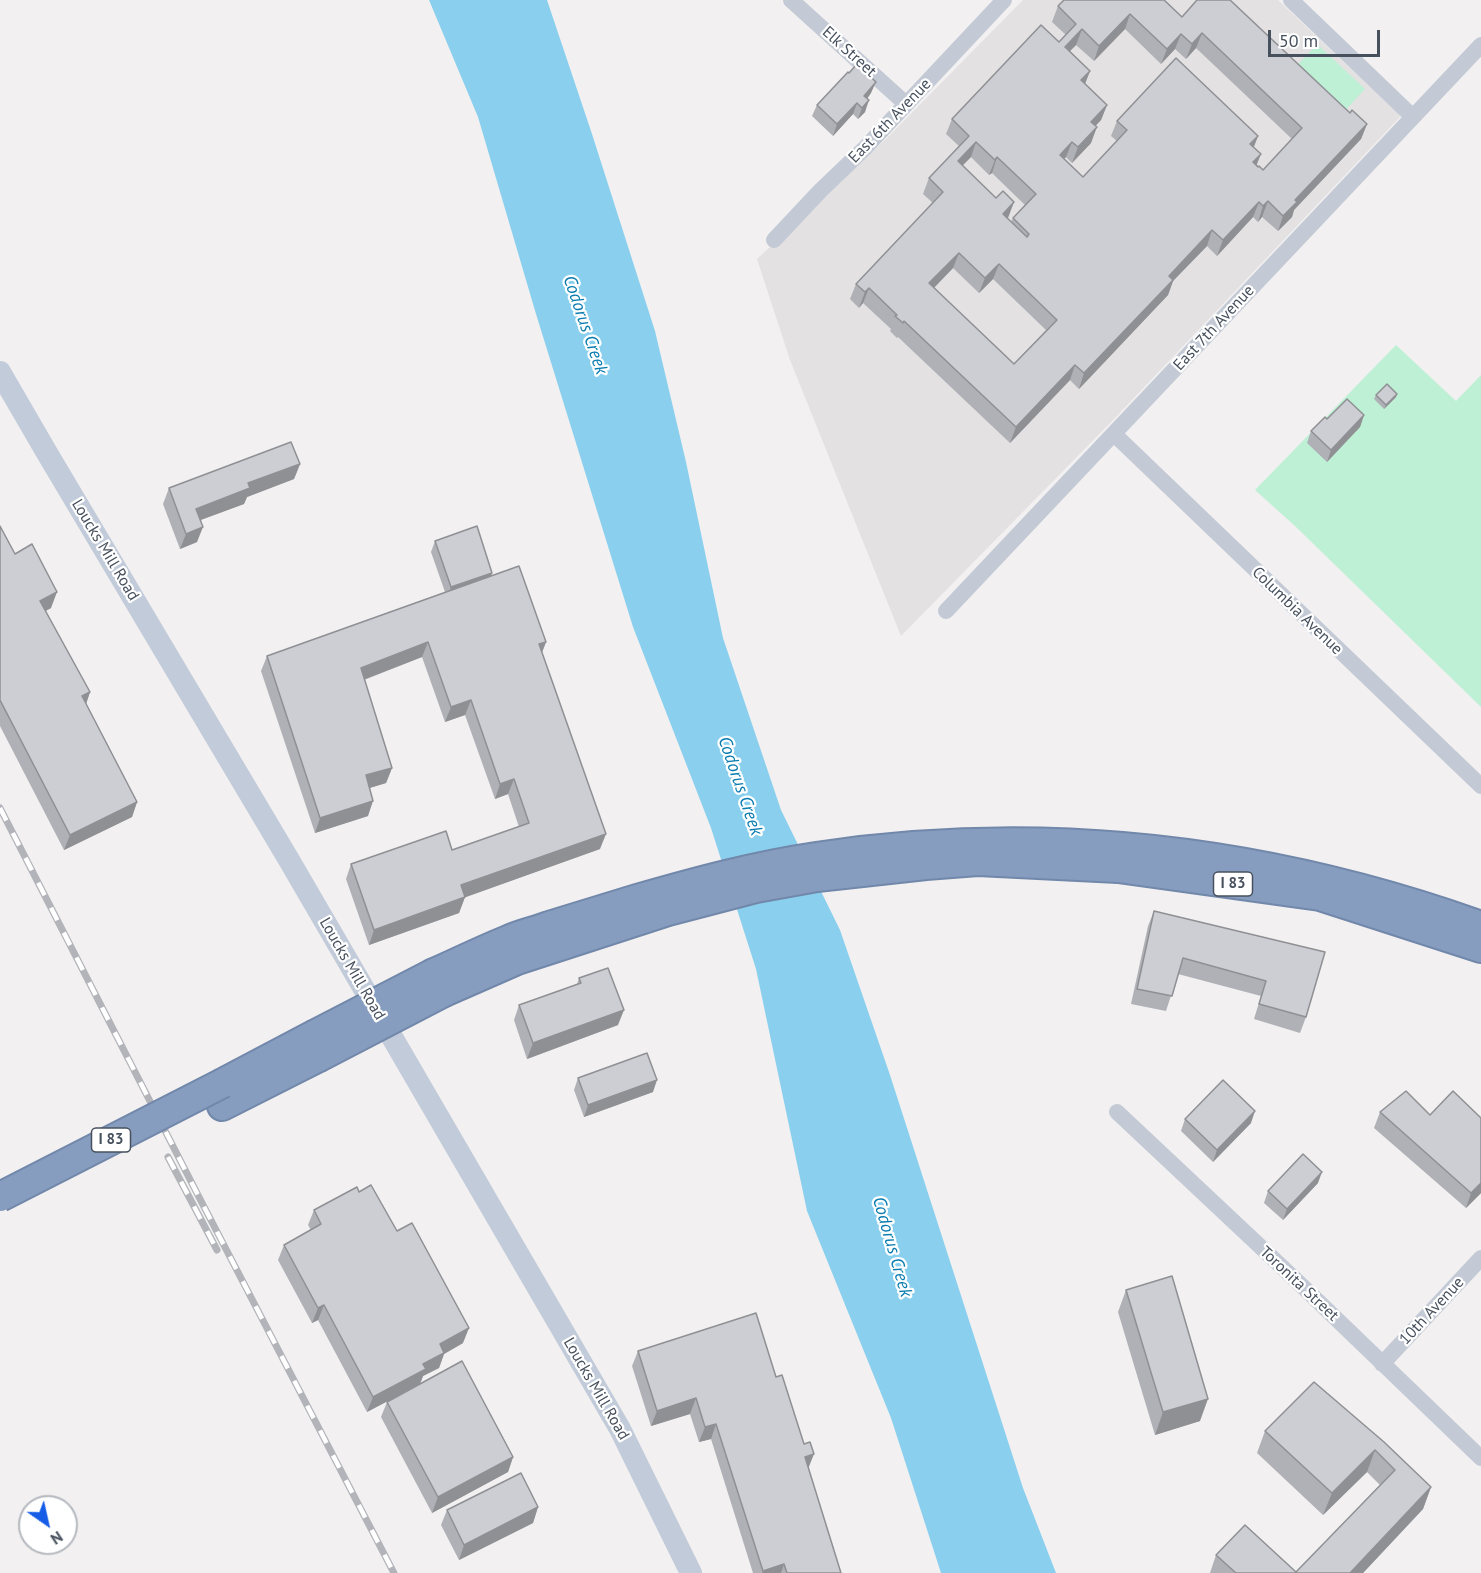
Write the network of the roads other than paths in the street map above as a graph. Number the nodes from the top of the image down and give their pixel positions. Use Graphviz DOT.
graph roads {
  1 [pos="791,0"];
  2 [pos="1004,0"];
  3 [pos="1291,0"];
  4 [pos="1481,45"];
  5 [pos="906,104"];
  6 [pos="1413,117"];
  7 [pos="774,240"];
  8 [pos="0,372"];
  9 [pos="1114,434"];
  10 [pos="946,611"];
  11 [pos="1481,786"];
  12 [pos="978,852"];
  13 [pos="1481,926"];
  14 [pos="1481,948"];
  15 [pos="222,1094"];
  16 [pos="1117,1112"];
  17 [pos="0,1197"];
  18 [pos="0,1219"];
  19 [pos="1481,1258"];
  20 [pos="1382,1364"];
  21 [pos="1481,1458"];
  22 [pos="691,1573"];
  1 -- 5 [label="street, Elk Street"];
  2 -- 5 [label="street, East 6th Avenue"];
  3 -- 6 [label="street"];
  4 -- 6 [label="street, East 7th Avenue"];
  5 -- 7 [label="street, East 6th Avenue"];
  6 -- 9 [label="street, East 7th Avenue"];
  8 -- 22 [label="street, Loucks Mill Road"];
  9 -- 10 [label="street, East 7th Avenue"];
  9 -- 11 [label="street, Columbia Avenue"];
  12 -- 13 [label="highway, I 83"];
  12 -- 14 [label="highway, I 83"];
  12 -- 15 [label="highway, I 83, bridge"];
  15 -- 17 [label="highway, I 83, bridge"];
  15 -- 18 [label="highway, I 83"];
  16 -- 20 [label="street, Toronita Street"];
  19 -- 20 [label="street, 10th Avenue"];
  20 -- 21 [label="street, Toronita Street"];
}
